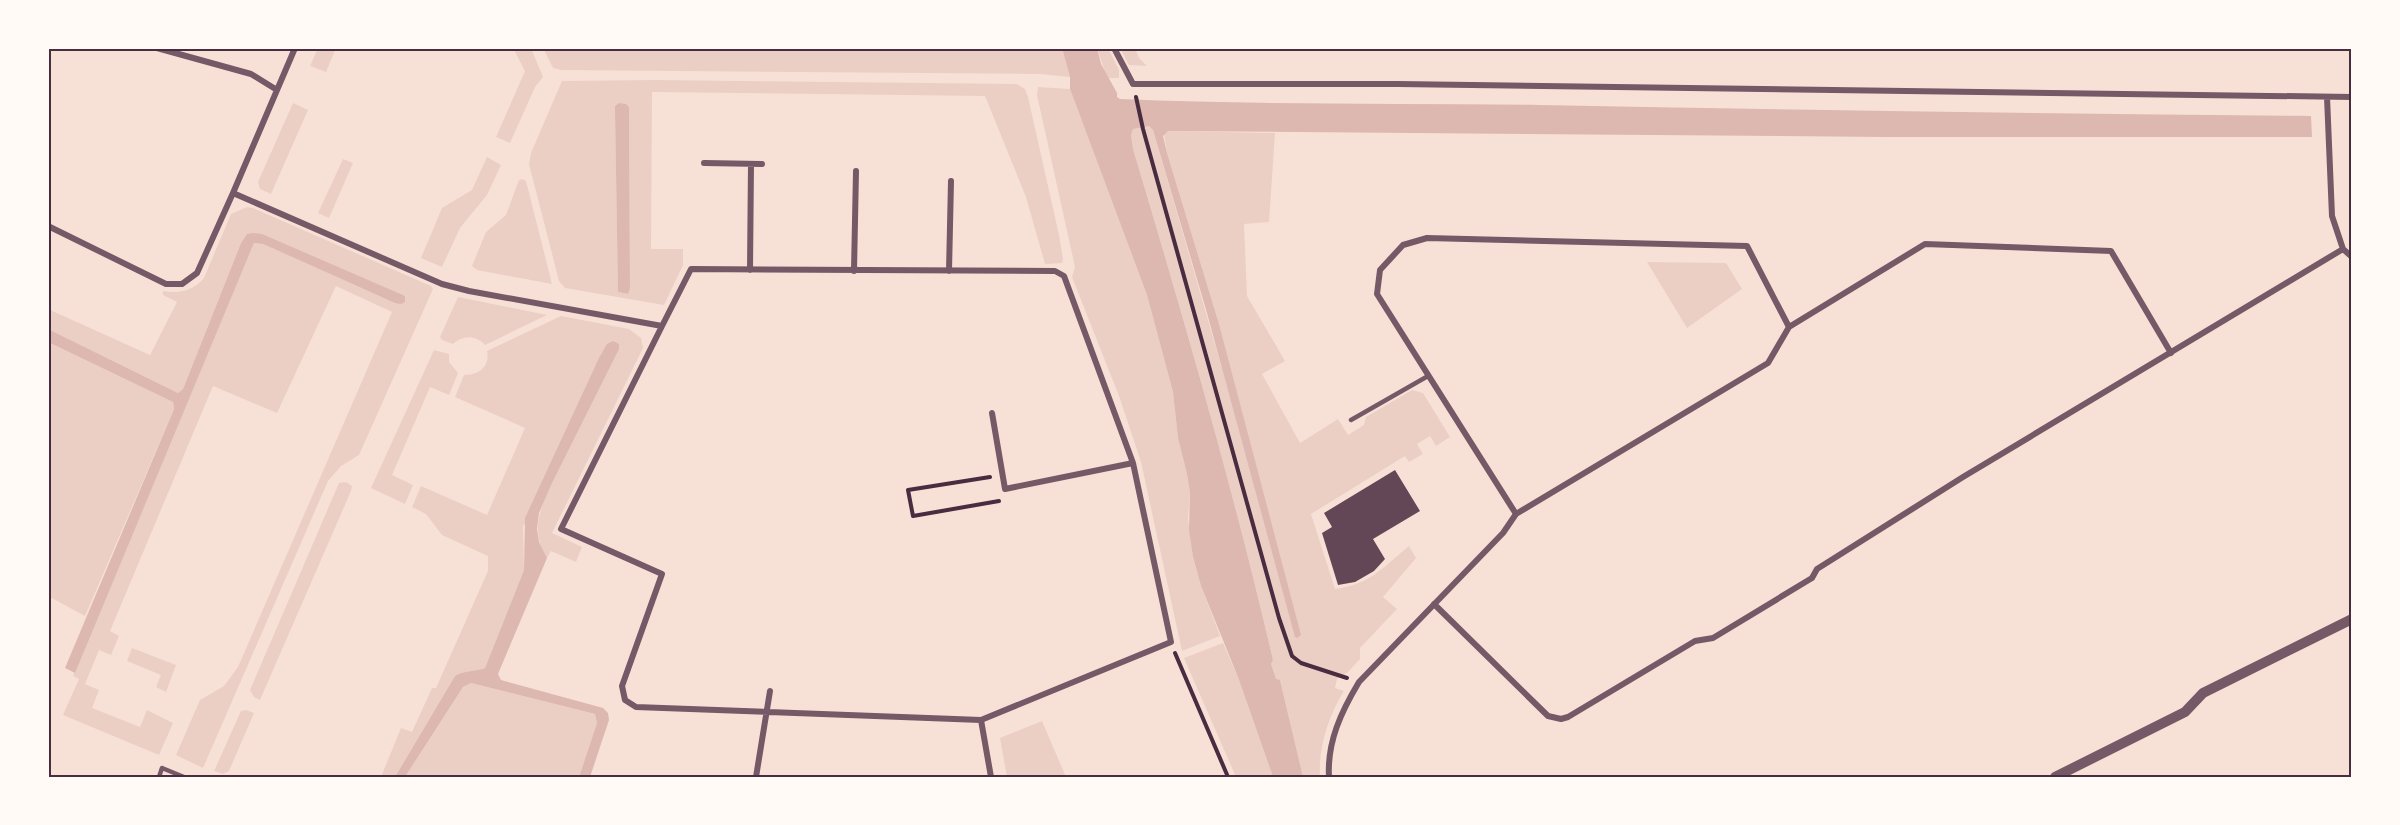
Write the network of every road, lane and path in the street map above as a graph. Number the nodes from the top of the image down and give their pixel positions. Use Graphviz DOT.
graph roads {
  1 [pos="157,48"];
  2 [pos="295,48"];
  3 [pos="1113,48"];
  4 [pos="277,90"];
  5 [pos="1135,93"];
  6 [pos="2327,97"];
  7 [pos="2352,97"];
  8 [pos="704,163"];
  9 [pos="751,164"];
  10 [pos="762,164"];
  11 [pos="856,171"];
  12 [pos="951,181"];
  13 [pos="233,193"];
  14 [pos="48,226"];
  15 [pos="2343,249"];
  16 [pos="2352,257"];
  17 [pos="750,270"];
  18 [pos="854,271"];
  19 [pos="949,271"];
  20 [pos="662,326"];
  21 [pos="1789,327"];
  22 [pos="2171,353"];
  23 [pos="1428,376"];
  24 [pos="992,413"];
  25 [pos="1352,420"];
  26 [pos="1133,463"];
  27 [pos="1002,475"];
  28 [pos="1005,489"];
  29 [pos="1516,514"];
  30 [pos="1434,604"];
  31 [pos="2352,619"];
  32 [pos="1172,642"];
  33 [pos="1359,682"];
  34 [pos="770,691"];
  35 [pos="767,711"];
  36 [pos="981,720"];
  37 [pos="159,777"];
  38 [pos="184,777"];
  39 [pos="756,777"];
  40 [pos="991,777"];
  41 [pos="1228,777"];
  42 [pos="1329,777"];
  43 [pos="2055,777"];
  1 -- 4 [label="street"];
  2 -- 4 [label="street"];
  3 -- 6 [label="street"];
  4 -- 13 [label="street"];
  5 -- 33 [label="path"];
  6 -- 7 [label="street"];
  6 -- 15 [label="street"];
  8 -- 9 [label="street"];
  9 -- 10 [label="street"];
  9 -- 17 [label="street"];
  11 -- 18 [label="street"];
  12 -- 19 [label="street"];
  13 -- 14 [label="street"];
  13 -- 20 [label="street"];
  15 -- 16 [label="street"];
  15 -- 22 [label="street"];
  17 -- 18 [label="street"];
  17 -- 20 [label="street"];
  18 -- 19 [label="street"];
  19 -- 26 [label="street"];
  20 -- 35 [label="street"];
  21 -- 22 [label="street"];
  21 -- 23 [label="street"];
  21 -- 29 [label="street"];
  22 -- 30 [label="street"];
  23 -- 25 [label="lane"];
  23 -- 29 [label="street"];
  24 -- 27 [label="street"];
  26 -- 28 [label="street"];
  26 -- 32 [label="street"];
  27 -- 28 [label="street"];
  27 -- 28 [label="path"];
  29 -- 30 [label="street"];
  30 -- 33 [label="street"];
  31 -- 43 [label="street"];
  32 -- 36 [label="street"];
  32 -- 41 [label="path"];
  33 -- 42 [label="street"];
  34 -- 35 [label="street"];
  35 -- 36 [label="street"];
  35 -- 39 [label="street"];
  36 -- 40 [label="street"];
  37 -- 38 [label="lane"];
}
